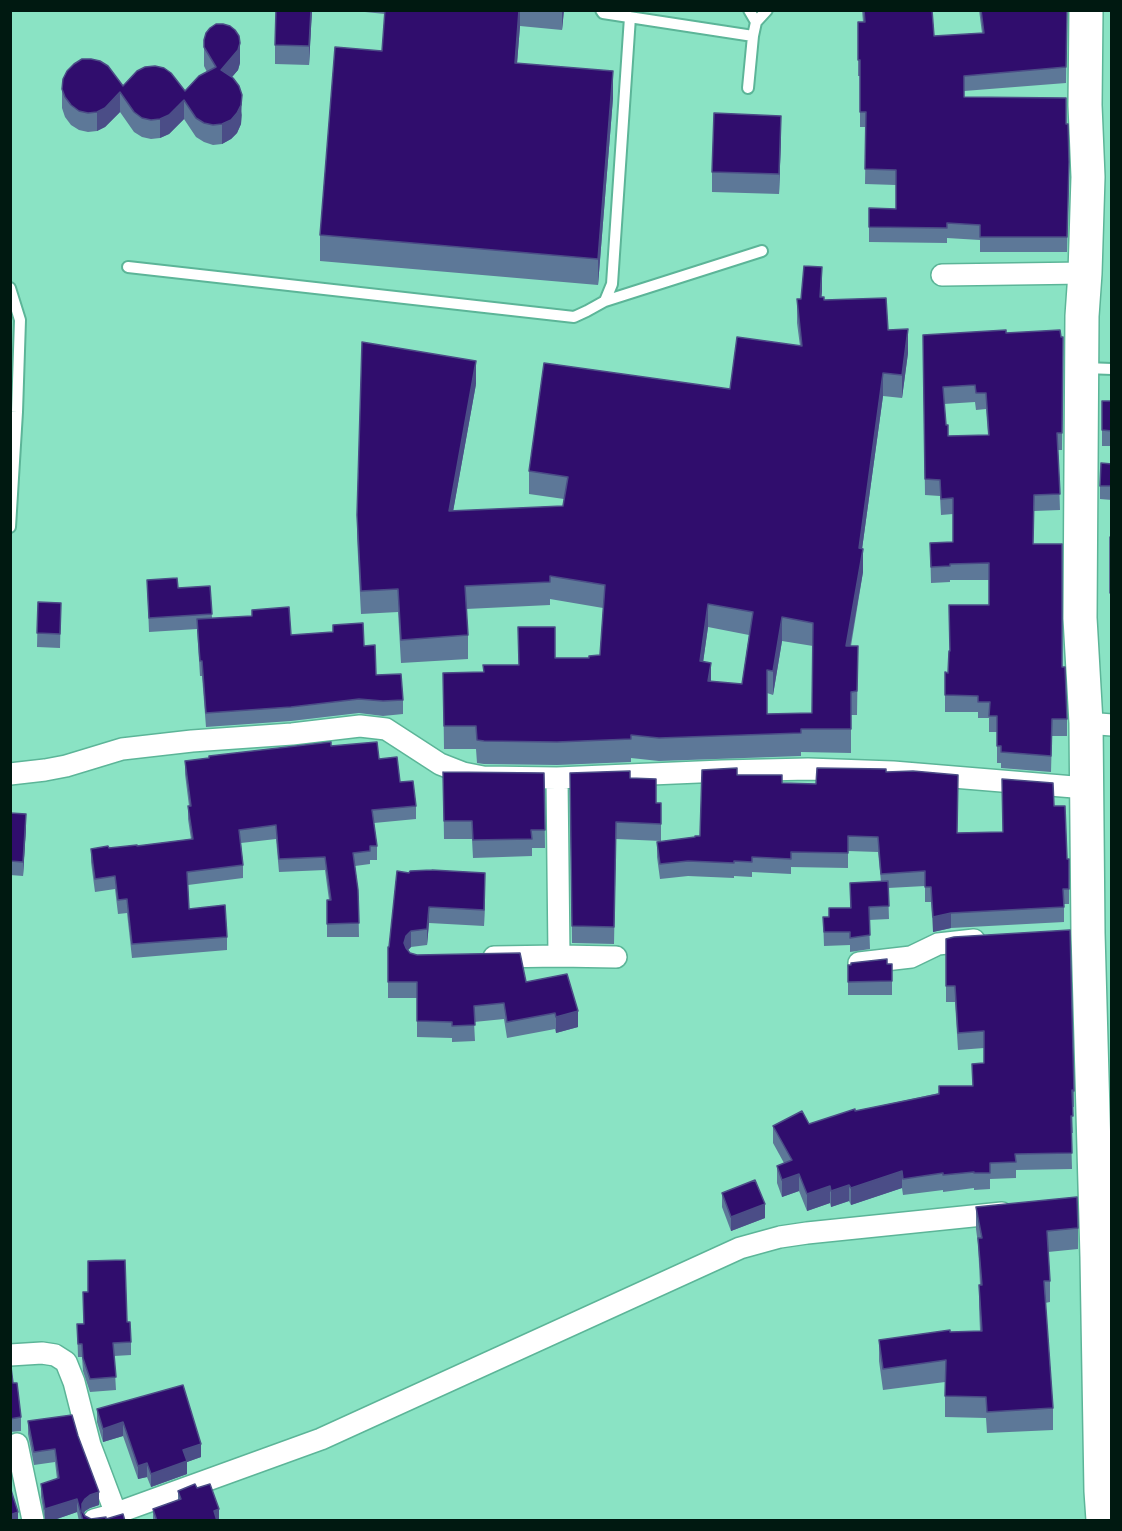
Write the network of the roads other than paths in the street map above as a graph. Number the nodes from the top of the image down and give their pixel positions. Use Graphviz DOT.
graph roads {
  1 [pos="601,10"];
  2 [pos="749,10"];
  3 [pos="767,10"];
  4 [pos="1086,10"];
  5 [pos="630,17"];
  6 [pos="756,22"];
  7 [pos="753,36"];
  8 [pos="748,88"];
  9 [pos="762,251"];
  10 [pos="128,267"];
  11 [pos="1085,273"];
  12 [pos="942,275"];
  13 [pos="10,288"];
  14 [pos="605,301"];
  15 [pos="1097,369"];
  16 [pos="10,527"];
  17 [pos="1099,724"];
  18 [pos="10,774"];
  19 [pos="557,778"];
  20 [pos="1086,788"];
  21 [pos="999,938"];
  22 [pos="559,956"];
  23 [pos="476,957"];
  24 [pos="616,957"];
  25 [pos="853,964"];
  26 [pos="1102,1050"];
  27 [pos="1026,1211"];
  28 [pos="10,1355"];
  29 [pos="1106,1409"];
  30 [pos="18,1444"];
  31 [pos="123,1515"];
  32 [pos="33,1521"];
  33 [pos="94,1521"];
  34 [pos="1103,1521"];
  1 -- 5 [label="lane"];
  2 -- 6 [label="lane"];
  3 -- 6 [label="lane"];
  4 -- 11 [label="main road"];
  5 -- 7 [label="lane"];
  5 -- 14 [label="lane"];
  6 -- 7 [label="lane"];
  7 -- 8 [label="lane"];
  9 -- 14 [label="lane"];
  10 -- 14 [label="lane"];
  11 -- 12 [label="street"];
  11 -- 15 [label="main road"];
  13 -- 16 [label="lane"];
  15 -- 17 [label="main road"];
  17 -- 20 [label="main road"];
  18 -- 19 [label="street"];
  19 -- 20 [label="street"];
  19 -- 22 [label="street"];
  20 -- 26 [label="main road"];
  21 -- 25 [label="street"];
  22 -- 23 [label="street"];
  22 -- 24 [label="street"];
  26 -- 29 [label="main road"];
  27 -- 31 [label="street"];
  28 -- 31 [label="street"];
  29 -- 34 [label="main road"];
  30 -- 32 [label="street"];
  31 -- 33 [label="street"];
}
